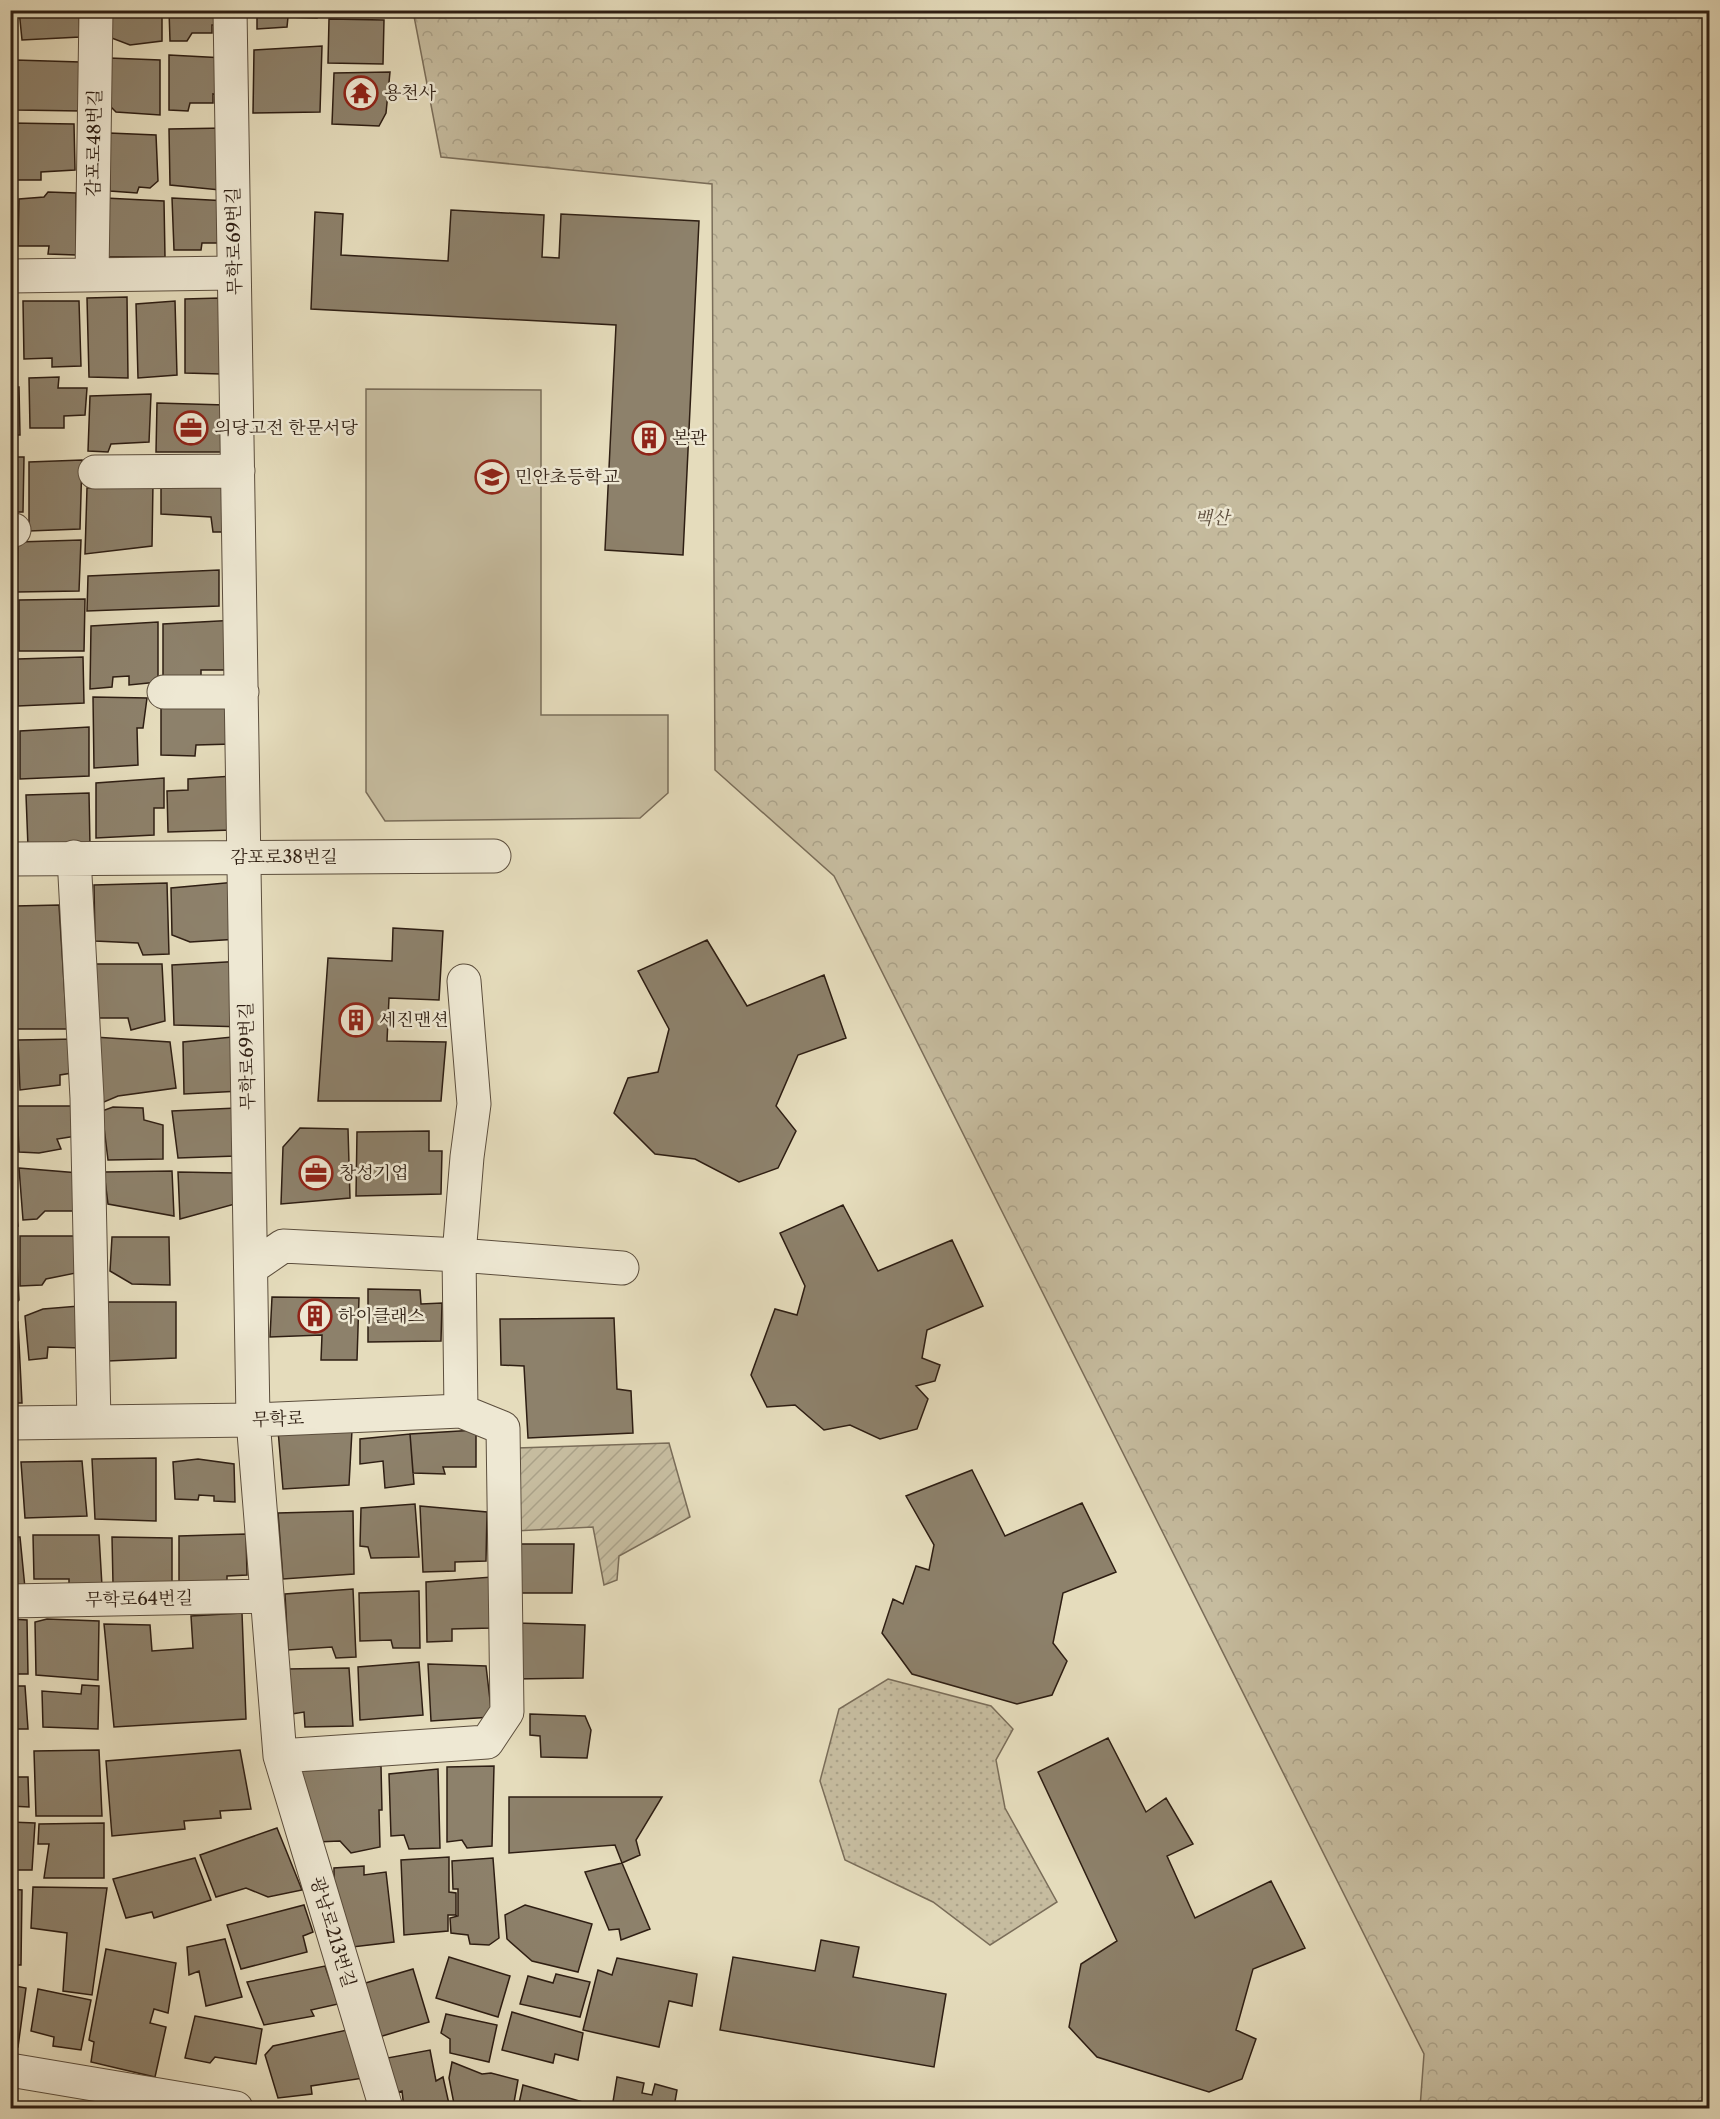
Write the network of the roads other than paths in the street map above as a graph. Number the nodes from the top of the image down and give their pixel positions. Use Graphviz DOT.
graph roads {
  1 [pos="96,10"];
  2 [pos="230,10"];
  3 [pos="234,273"];
  4 [pos="92,275"];
  5 [pos="10,276"];
  6 [pos="238,471"];
  7 [pos="95,472"];
  8 [pos="164,692"];
  9 [pos="242,692"];
  10 [pos="494,856"];
  11 [pos="244,857"];
  12 [pos="74,858"];
  13 [pos="10,859"];
  14 [pos="464,981"];
  15 [pos="459,1255"];
  16 [pos="251,1268"];
  17 [pos="622,1268"];
  18 [pos="461,1411"];
  19 [pos="254,1420"];
  20 [pos="94,1422"];
  21 [pos="10,1423"];
  22 [pos="267,1596"];
  23 [pos="10,1601"];
  24 [pos="280,1756"];
  25 [pos="10,2070"];
  26 [pos="236,2109"];
  27 [pos="386,2109"];
  1 -- 4 [label="street, 감포로48번길"];
  2 -- 3 [label="street, 무학로69번길"];
  3 -- 4 [label="street"];
  3 -- 6 [label="street, 무학로69번길"];
  4 -- 5 [label="street"];
  6 -- 7 [label="street"];
  6 -- 9 [label="street, 무학로69번길"];
  8 -- 9 [label="street"];
  9 -- 11 [label="street, 무학로69번길"];
  10 -- 11 [label="street, 감포로38번길"];
  11 -- 12 [label="street, 감포로38번길"];
  11 -- 16 [label="street, 무학로69번길"];
  12 -- 13 [label="street, 감포로38번길"];
  12 -- 20 [label="street"];
  14 -- 15 [label="street"];
  15 -- 16 [label="street"];
  15 -- 17 [label="street"];
  15 -- 18 [label="street"];
  16 -- 19 [label="street, 무학로69번길"];
  18 -- 19 [label="street, 무학로"];
  18 -- 24 [label="street, 무학로"];
  19 -- 20 [label="street, 무학로"];
  19 -- 22 [label="street, 광남로213번길"];
  20 -- 21 [label="street, 무학로"];
  22 -- 23 [label="street, 무학로64번길"];
  22 -- 24 [label="street, 광남로213번길"];
  24 -- 27 [label="street, 광남로213번길"];
  25 -- 26 [label="street"];
}
